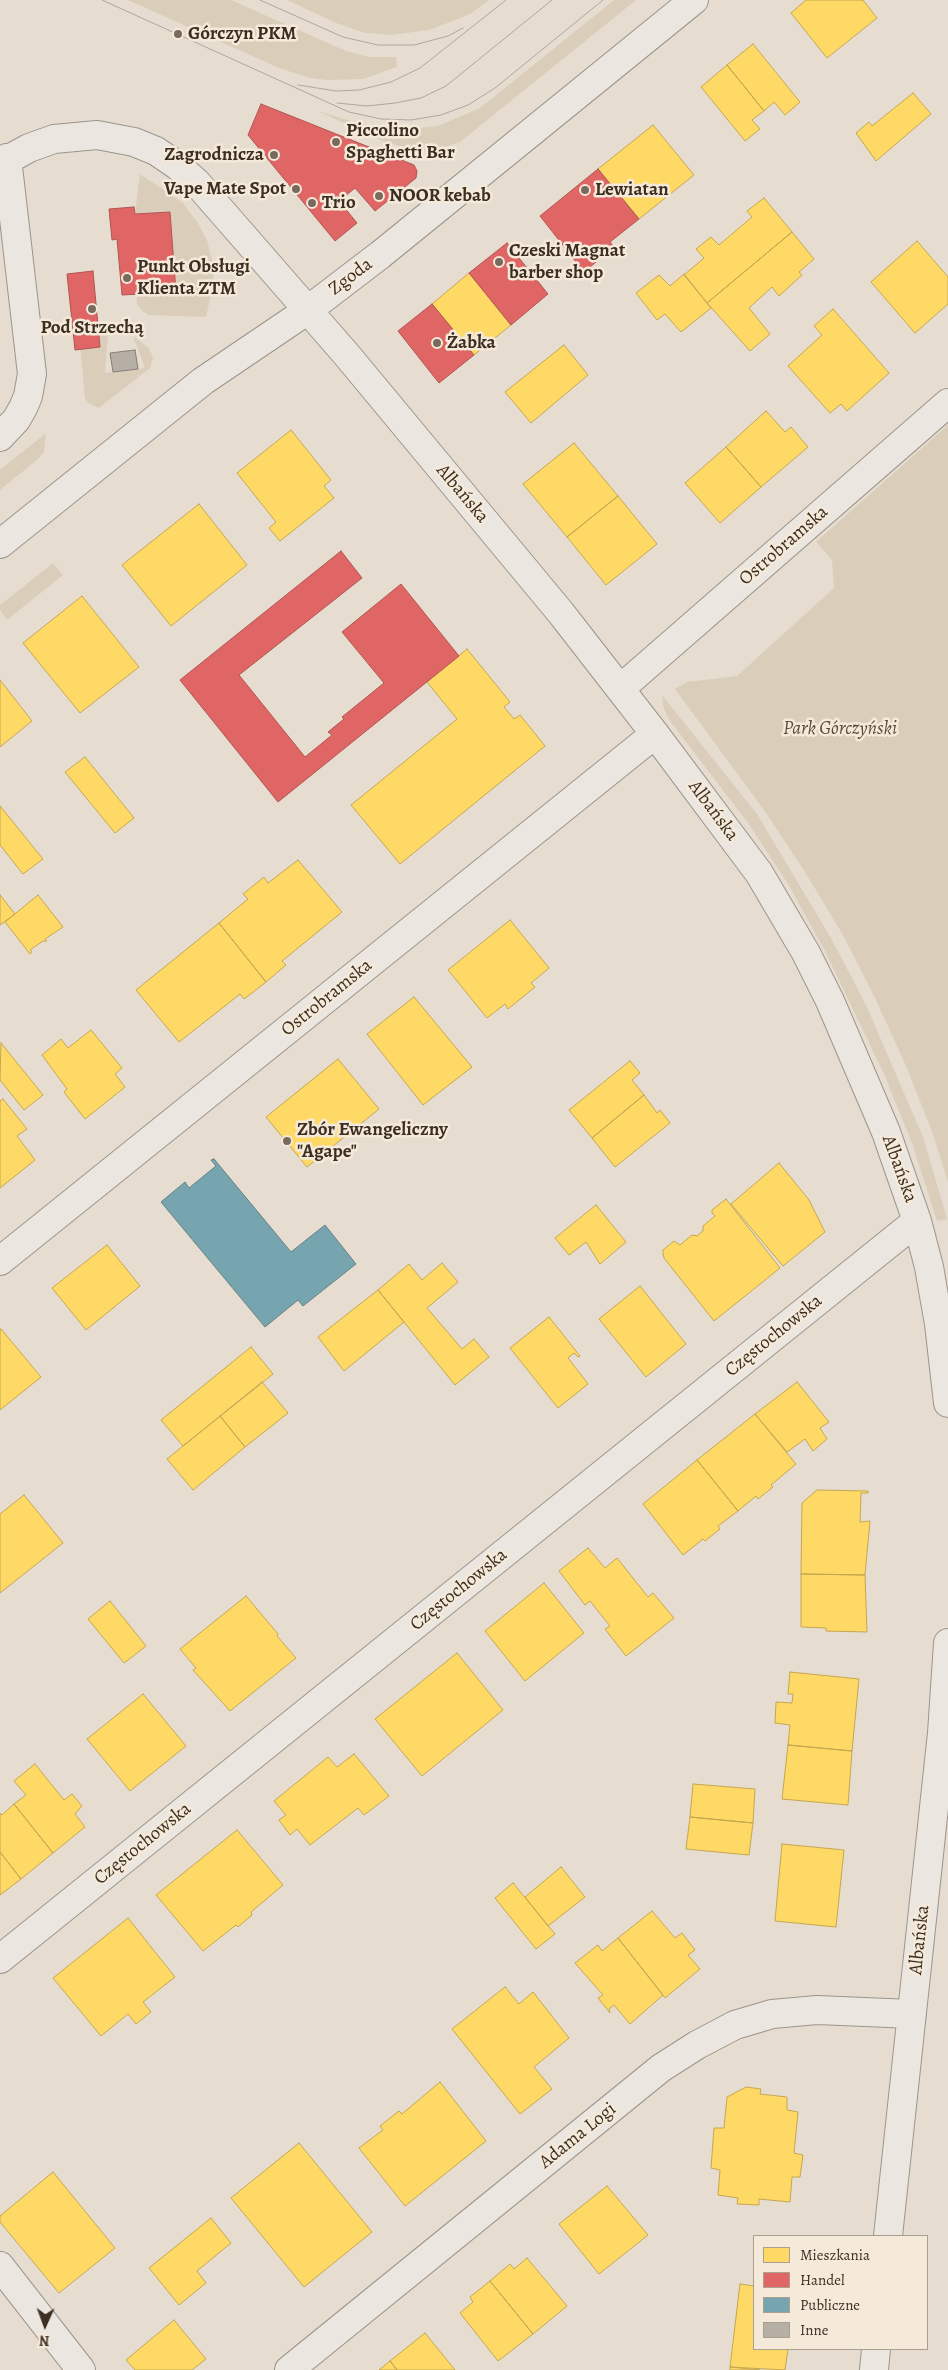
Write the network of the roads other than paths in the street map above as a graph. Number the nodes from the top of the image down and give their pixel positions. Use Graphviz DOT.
graph roads {
  1 [pos="694,0"];
  2 [pos="4,161"];
  3 [pos="308,310"];
  4 [pos="948,403"];
  5 [pos="0,437"];
  6 [pos="0,544"];
  7 [pos="620,689"];
  8 [pos="655,734"];
  9 [pos="917,1221"];
  10 [pos="0,1262"];
  11 [pos="948,1403"];
  12 [pos="948,1643"];
  13 [pos="0,1959"];
  14 [pos="912,2014"];
  15 [pos="888,2235"];
  16 [pos="0,2266"];
  17 [pos="876,2350"];
  18 [pos="81,2370"];
  19 [pos="289,2370"];
  20 [pos="874,2370"];
  1 -- 3 [label="street, Zgoda"];
  2 -- 3 [label="street, Albańska"];
  2 -- 5 [label="street"];
  3 -- 6 [label="street, Zgoda"];
  3 -- 7 [label="street, Albańska"];
  4 -- 7 [label="street, Ostrobramska"];
  7 -- 8 [label="street, Albańska"];
  8 -- 9 [label="street, Albańska"];
  8 -- 10 [label="street, Ostrobramska"];
  9 -- 11 [label="street, Albańska"];
  9 -- 13 [label="street, Częstochowska"];
  12 -- 14 [label="street, Albańska"];
  14 -- 15 [label="street, Albańska"];
  14 -- 19 [label="street, Adama Logi"];
  16 -- 18 [label="street"];
  17 -- 20 [label="street"];
}
